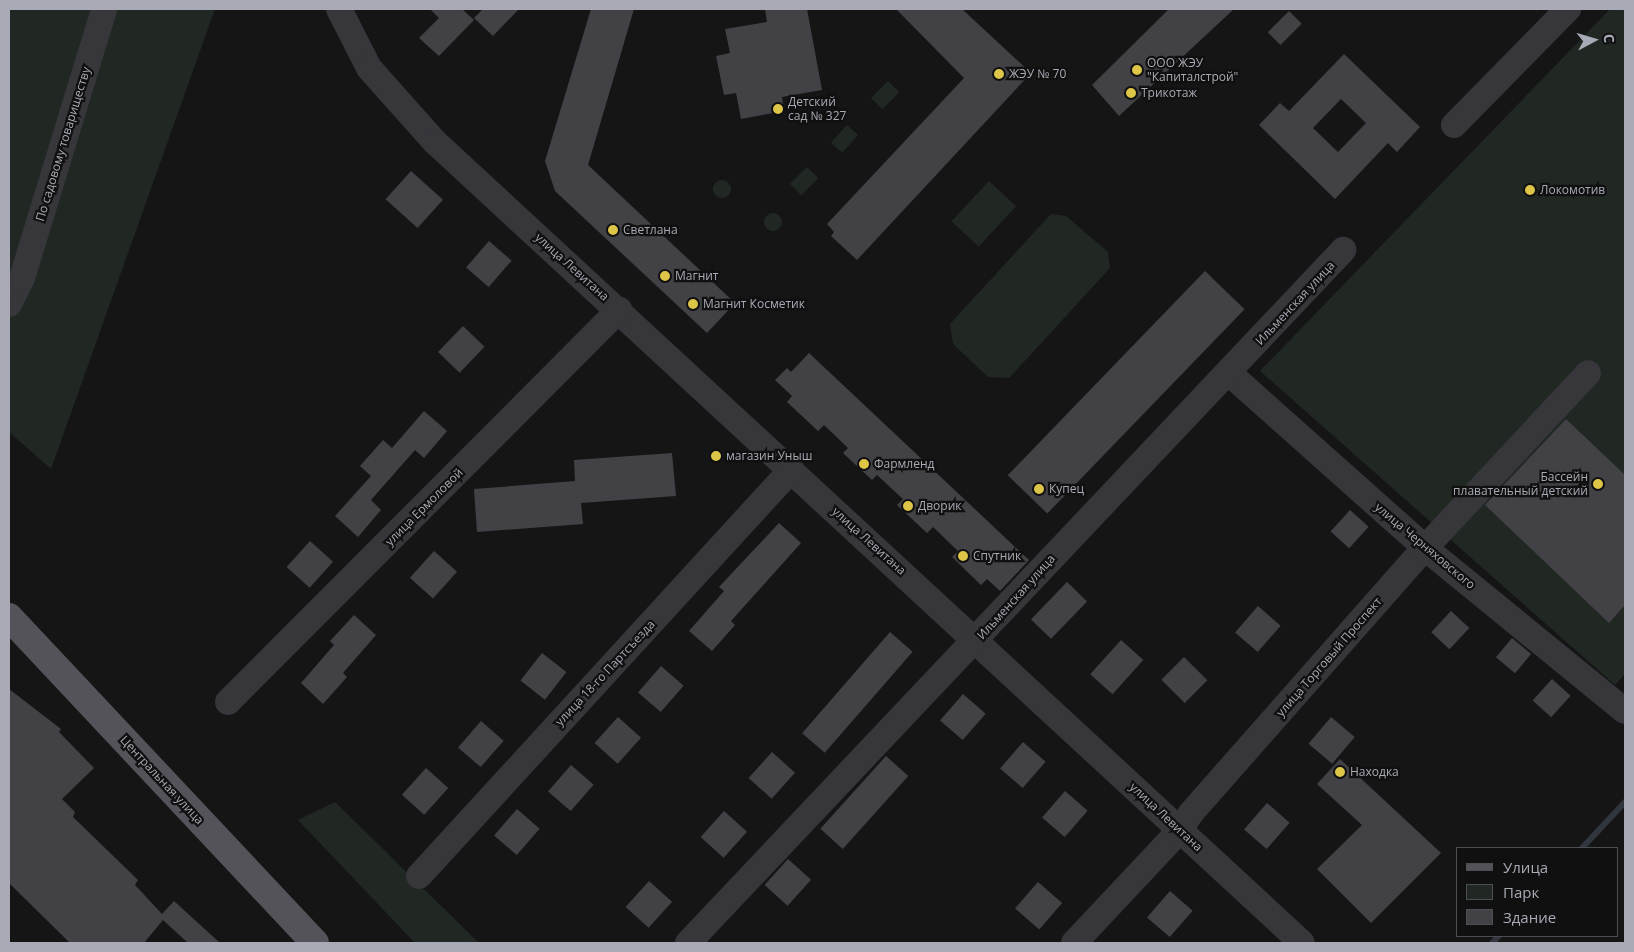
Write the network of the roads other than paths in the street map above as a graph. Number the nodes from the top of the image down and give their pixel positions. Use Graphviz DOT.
graph roads {
  1 [pos="104,9"];
  2 [pos="339,9"];
  3 [pos="1568,9"];
  4 [pos="1454,125"];
  5 [pos="1344,250"];
  6 [pos="9,304"];
  7 [pos="619,310"];
  8 [pos="1588,373"];
  9 [pos="1230,374"];
  10 [pos="791,470"];
  11 [pos="1425,548"];
  12 [pos="9,617"];
  13 [pos="977,640"];
  14 [pos="228,702"];
  15 [pos="1623,705"];
  16 [pos="1180,830"];
  17 [pos="419,876"];
  18 [pos="315,943"];
  19 [pos="688,943"];
  20 [pos="1074,943"];
  21 [pos="1302,943"];
  1 -- 6 [label="street, По садовому товариществу"];
  2 -- 7 [label="street, улица Левитана"];
  3 -- 4 [label="street"];
  5 -- 9 [label="street, Ильменская улица"];
  7 -- 10 [label="street, улица Левитана"];
  7 -- 14 [label="street, улица Ермоловой"];
  8 -- 11 [label="street, улица Торговый Проспект"];
  9 -- 11 [label="street, улица Черняховского"];
  9 -- 13 [label="street, Ильменская улица"];
  10 -- 13 [label="street, улица Левитана"];
  10 -- 17 [label="street, улица 18-го Партсъезда"];
  11 -- 15 [label="street, улица Черняховского"];
  11 -- 16 [label="street, улица Торговый Проспект"];
  12 -- 18 [label="main road, Центральная улица"];
  13 -- 16 [label="street, улица Левитана"];
  13 -- 19 [label="street, Ильменская улица"];
  16 -- 20 [label="street, улица Торговый Проспект"];
  16 -- 21 [label="street, улица Левитана"];
}
